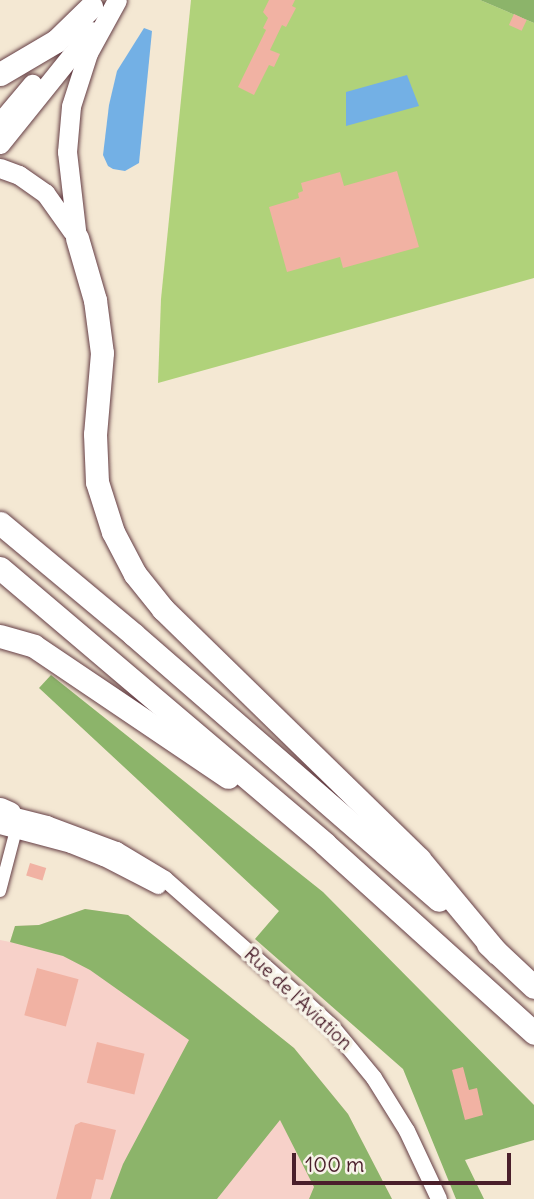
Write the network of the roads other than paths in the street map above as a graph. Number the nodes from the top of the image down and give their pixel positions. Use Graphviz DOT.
graph roads {
  1 [pos="117,0"];
  2 [pos="93,3"];
  3 [pos="0,74"];
  4 [pos="0,122"];
  5 [pos="0,144"];
  6 [pos="0,168"];
  7 [pos="76,237"];
  8 [pos="0,523"];
  9 [pos="0,568"];
  10 [pos="0,636"];
  11 [pos="5,818"];
  12 [pos="325,844"];
  13 [pos="0,891"];
  14 [pos="207,917"];
  15 [pos="497,953"];
  16 [pos="534,987"];
  17 [pos="534,1033"];
  18 [pos="439,1199"];
  1 -- 5 [label="main road"];
  1 -- 7 [label="main road"];
  2 -- 3 [label="highway"];
  2 -- 4 [label="main road"];
  6 -- 7 [label="main road"];
  7 -- 15 [label="highway"];
  8 -- 15 [label="highway"];
  9 -- 12 [label="highway"];
  10 -- 12 [label="highway"];
  11 -- 13 [label="street"];
  11 -- 14 [label="street, Rue de l'Aviation"];
  11 -- 14 [label="street, Rue de l'Aviation"];
  12 -- 17 [label="highway"];
  14 -- 18 [label="street, Rue de l'Aviation"];
  15 -- 16 [label="highway"];
}
